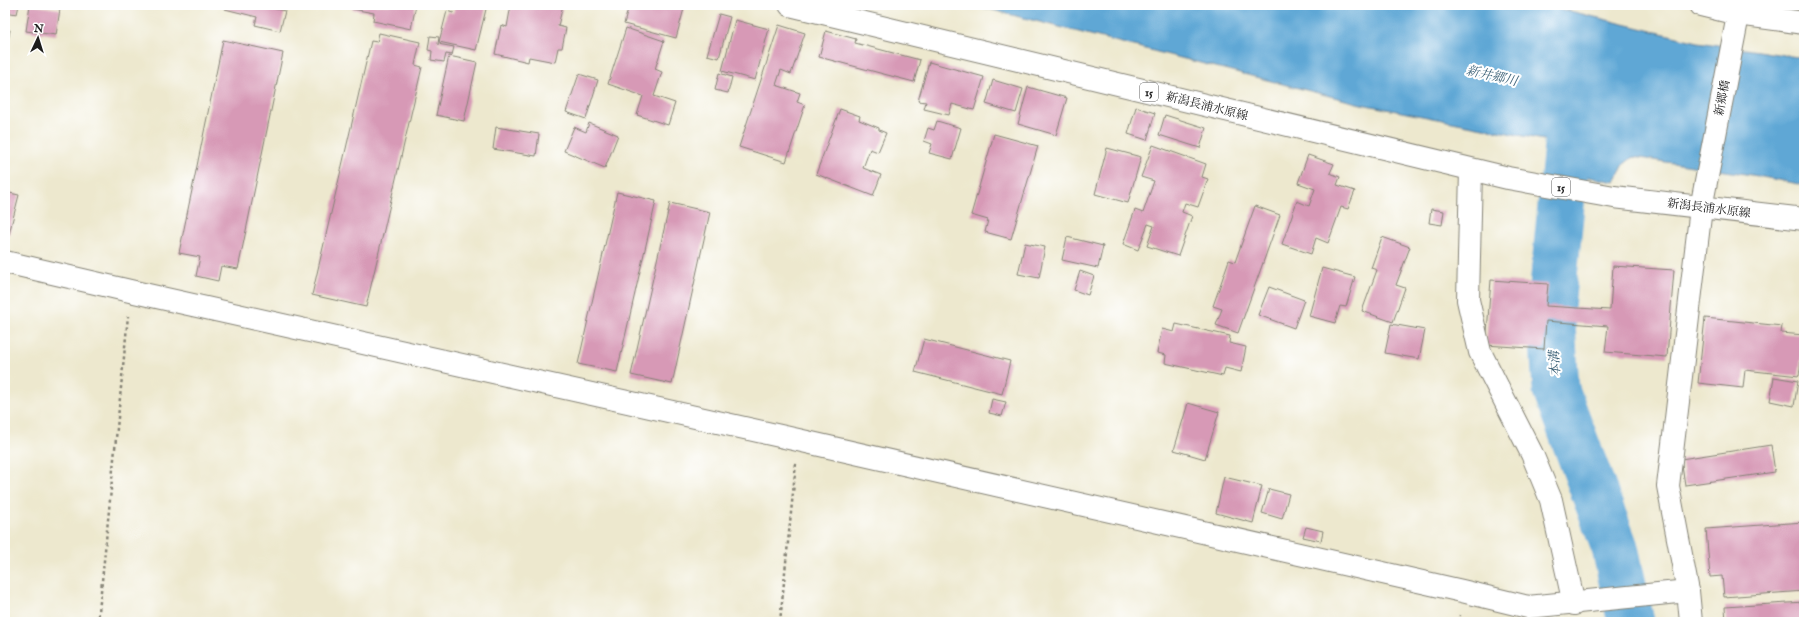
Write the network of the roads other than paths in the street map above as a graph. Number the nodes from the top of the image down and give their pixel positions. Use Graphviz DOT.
graph roads {
  1 [pos="790,5"];
  2 [pos="1701,5"];
  3 [pos="1739,10"];
  4 [pos="1804,23"];
  5 [pos="1471,170"];
  6 [pos="1701,208"];
  7 [pos="1804,219"];
  8 [pos="5,262"];
  9 [pos="1680,592"];
  10 [pos="1583,603"];
  11 [pos="1691,622"];
  1 -- 5 [label="street, 新潟長浦水原線 / 15"];
  2 -- 3 [label="street"];
  3 -- 4 [label="street"];
  3 -- 6 [label="street, 新郷橋"];
  5 -- 6 [label="street, 新潟長浦水原線 / 15"];
  5 -- 10 [label="street"];
  6 -- 7 [label="street, 新潟長浦水原線 / 15"];
  6 -- 9 [label="street, 新郷橋"];
  8 -- 10 [label="street"];
  9 -- 10 [label="street"];
  9 -- 11 [label="street, 新郷橋"];
}
